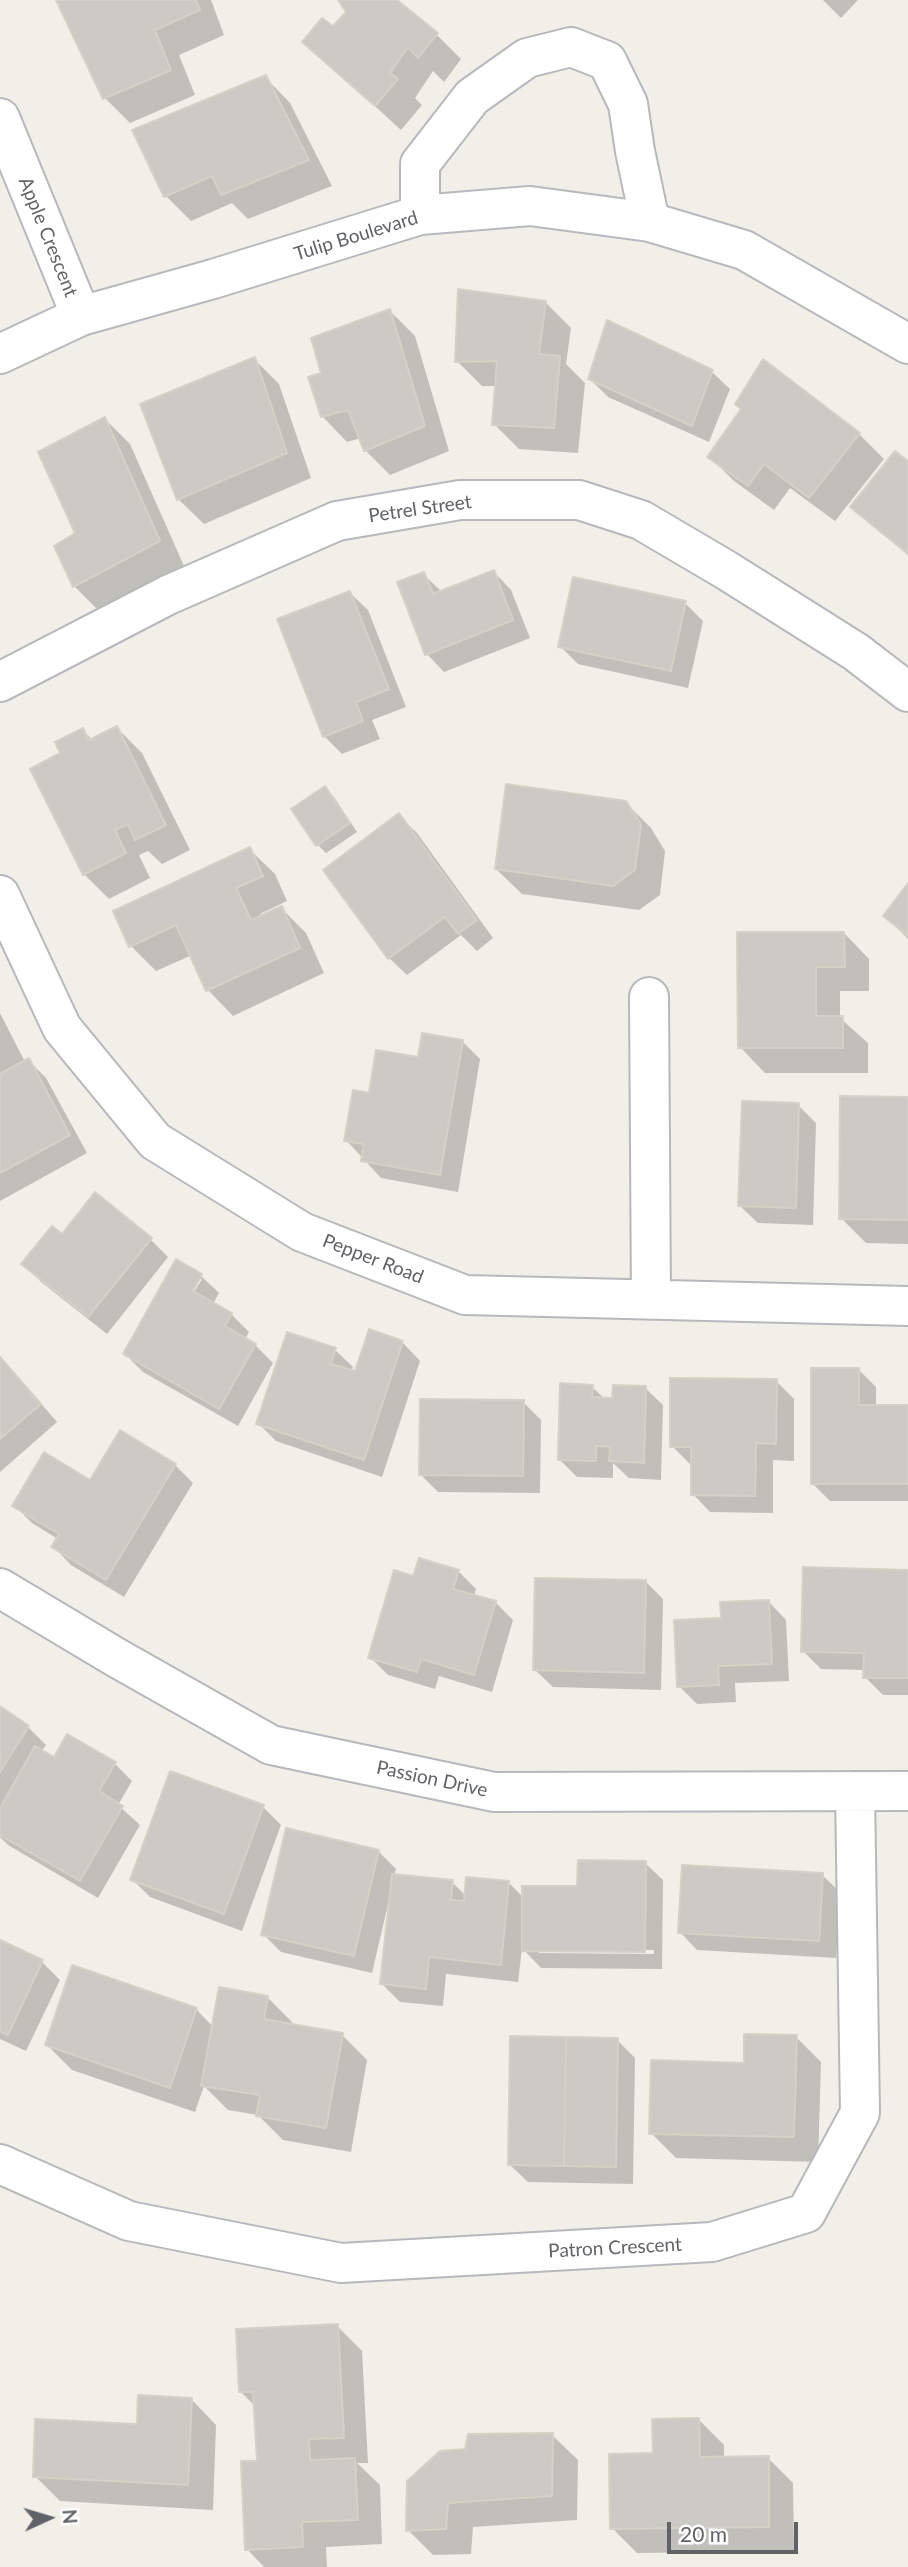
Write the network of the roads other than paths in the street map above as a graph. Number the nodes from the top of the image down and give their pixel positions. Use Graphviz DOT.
graph roads {
  1 [pos="0,118"];
  2 [pos="420,215"];
  3 [pos="650,222"];
  4 [pos="81,316"];
  5 [pos="908,344"];
  6 [pos="0,354"];
  7 [pos="0,682"];
  8 [pos="908,691"];
  9 [pos="0,895"];
  10 [pos="649,997"];
  11 [pos="651,1300"];
  12 [pos="908,1306"];
  13 [pos="0,1588"];
  14 [pos="855,1791"];
  15 [pos="908,1791"];
  16 [pos="0,2164"];
  1 -- 4 [label="street, Apple Crescent"];
  2 -- 3 [label="street, Tulip Boulevard"];
  2 -- 3 [label="street"];
  2 -- 4 [label="street, Tulip Boulevard"];
  3 -- 5 [label="street, Tulip Boulevard"];
  4 -- 6 [label="street, Tulip Boulevard"];
  7 -- 8 [label="street, Petrel Street"];
  9 -- 11 [label="street, Pepper Road"];
  10 -- 11 [label="street"];
  11 -- 12 [label="street, Pepper Road"];
  13 -- 14 [label="street, Passion Drive"];
  14 -- 15 [label="street, Passion Drive"];
  14 -- 16 [label="street, Patron Crescent"];
}
